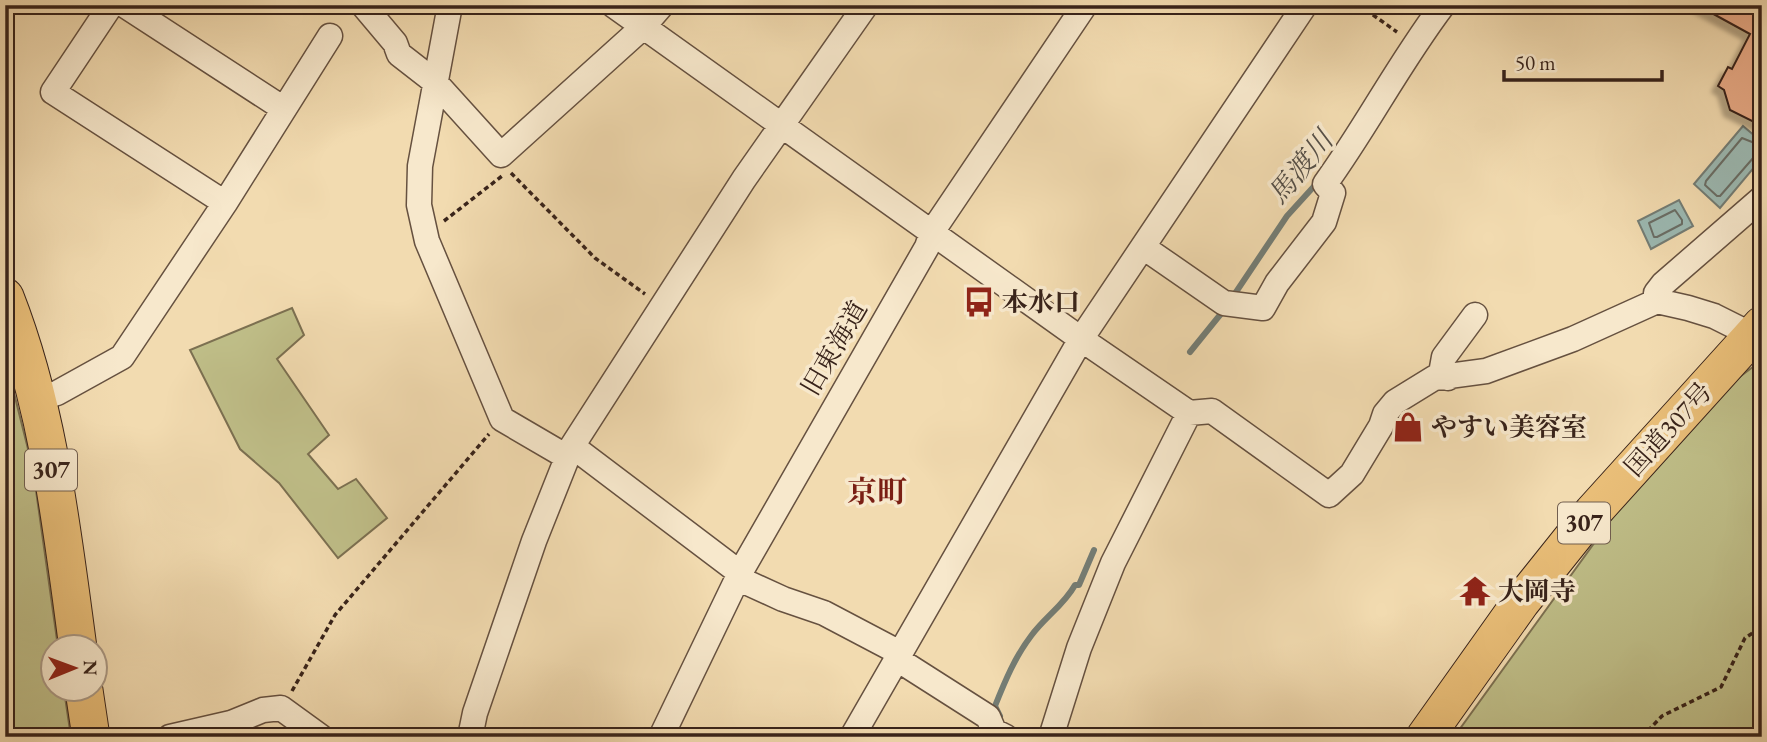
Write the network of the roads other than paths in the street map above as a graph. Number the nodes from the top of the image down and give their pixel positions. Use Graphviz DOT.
graph roads {
  1 [pos="111,5"];
  2 [pos="124,5"];
  3 [pos="363,5"];
  4 [pos="450,5"];
  5 [pos="613,5"];
  6 [pos="662,5"];
  7 [pos="866,5"];
  8 [pos="1085,5"];
  9 [pos="1305,5"];
  10 [pos="1443,5"];
  11 [pos="643,27"];
  12 [pos="330,36"];
  13 [pos="435,82"];
  14 [pos="284,109"];
  15 [pos="781,126"];
  16 [pos="1762,198"];
  17 [pos="225,203"];
  18 [pos="933,232"];
  19 [pos="1143,247"];
  20 [pos="5,298"];
  21 [pos="1657,301"];
  22 [pos="1475,315"];
  23 [pos="1757,330"];
  24 [pos="1081,339"];
  25 [pos="1448,378"];
  26 [pos="38,399"];
  27 [pos="1189,413"];
  28 [pos="569,452"];
  29 [pos="739,575"];
  30 [pos="76,634"];
  31 [pos="898,656"];
  32 [pos="86,704"];
  33 [pos="1004,736"];
  34 [pos="91,737"];
  35 [pos="170,737"];
  36 [pos="321,737"];
  37 [pos="470,737"];
  38 [pos="661,737"];
  39 [pos="852,737"];
  40 [pos="1051,737"];
  41 [pos="1425,737"];
  1 -- 17 [label="street"];
  2 -- 14 [label="street"];
  3 -- 13 [label="street"];
  4 -- 13 [label="street"];
  5 -- 11 [label="street"];
  6 -- 11 [label="street"];
  7 -- 15 [label="street"];
  8 -- 18 [label="street, 旧東海道"];
  9 -- 19 [label="street"];
  10 -- 19 [label="street"];
  11 -- 13 [label="street"];
  11 -- 15 [label="street"];
  12 -- 14 [label="street"];
  13 -- 28 [label="street"];
  14 -- 17 [label="street"];
  15 -- 18 [label="street"];
  15 -- 28 [label="street"];
  16 -- 21 [label="street"];
  17 -- 26 [label="street"];
  18 -- 24 [label="street"];
  18 -- 29 [label="street, 旧東海道"];
  19 -- 24 [label="street"];
  20 -- 26 [label="highway, 307"];
  21 -- 23 [label="street"];
  21 -- 25 [label="street"];
  22 -- 25 [label="street"];
  23 -- 41 [label="highway, 国道307号 / 307"];
  24 -- 27 [label="street"];
  24 -- 31 [label="street"];
  25 -- 27 [label="street"];
  26 -- 30 [label="highway, 307"];
  27 -- 40 [label="street"];
  28 -- 29 [label="street"];
  28 -- 37 [label="street"];
  29 -- 31 [label="street"];
  29 -- 38 [label="street, 旧東海道"];
  31 -- 33 [label="street"];
  31 -- 39 [label="street"];
  32 -- 34 [label="highway"];
  35 -- 36 [label="street"];
}
